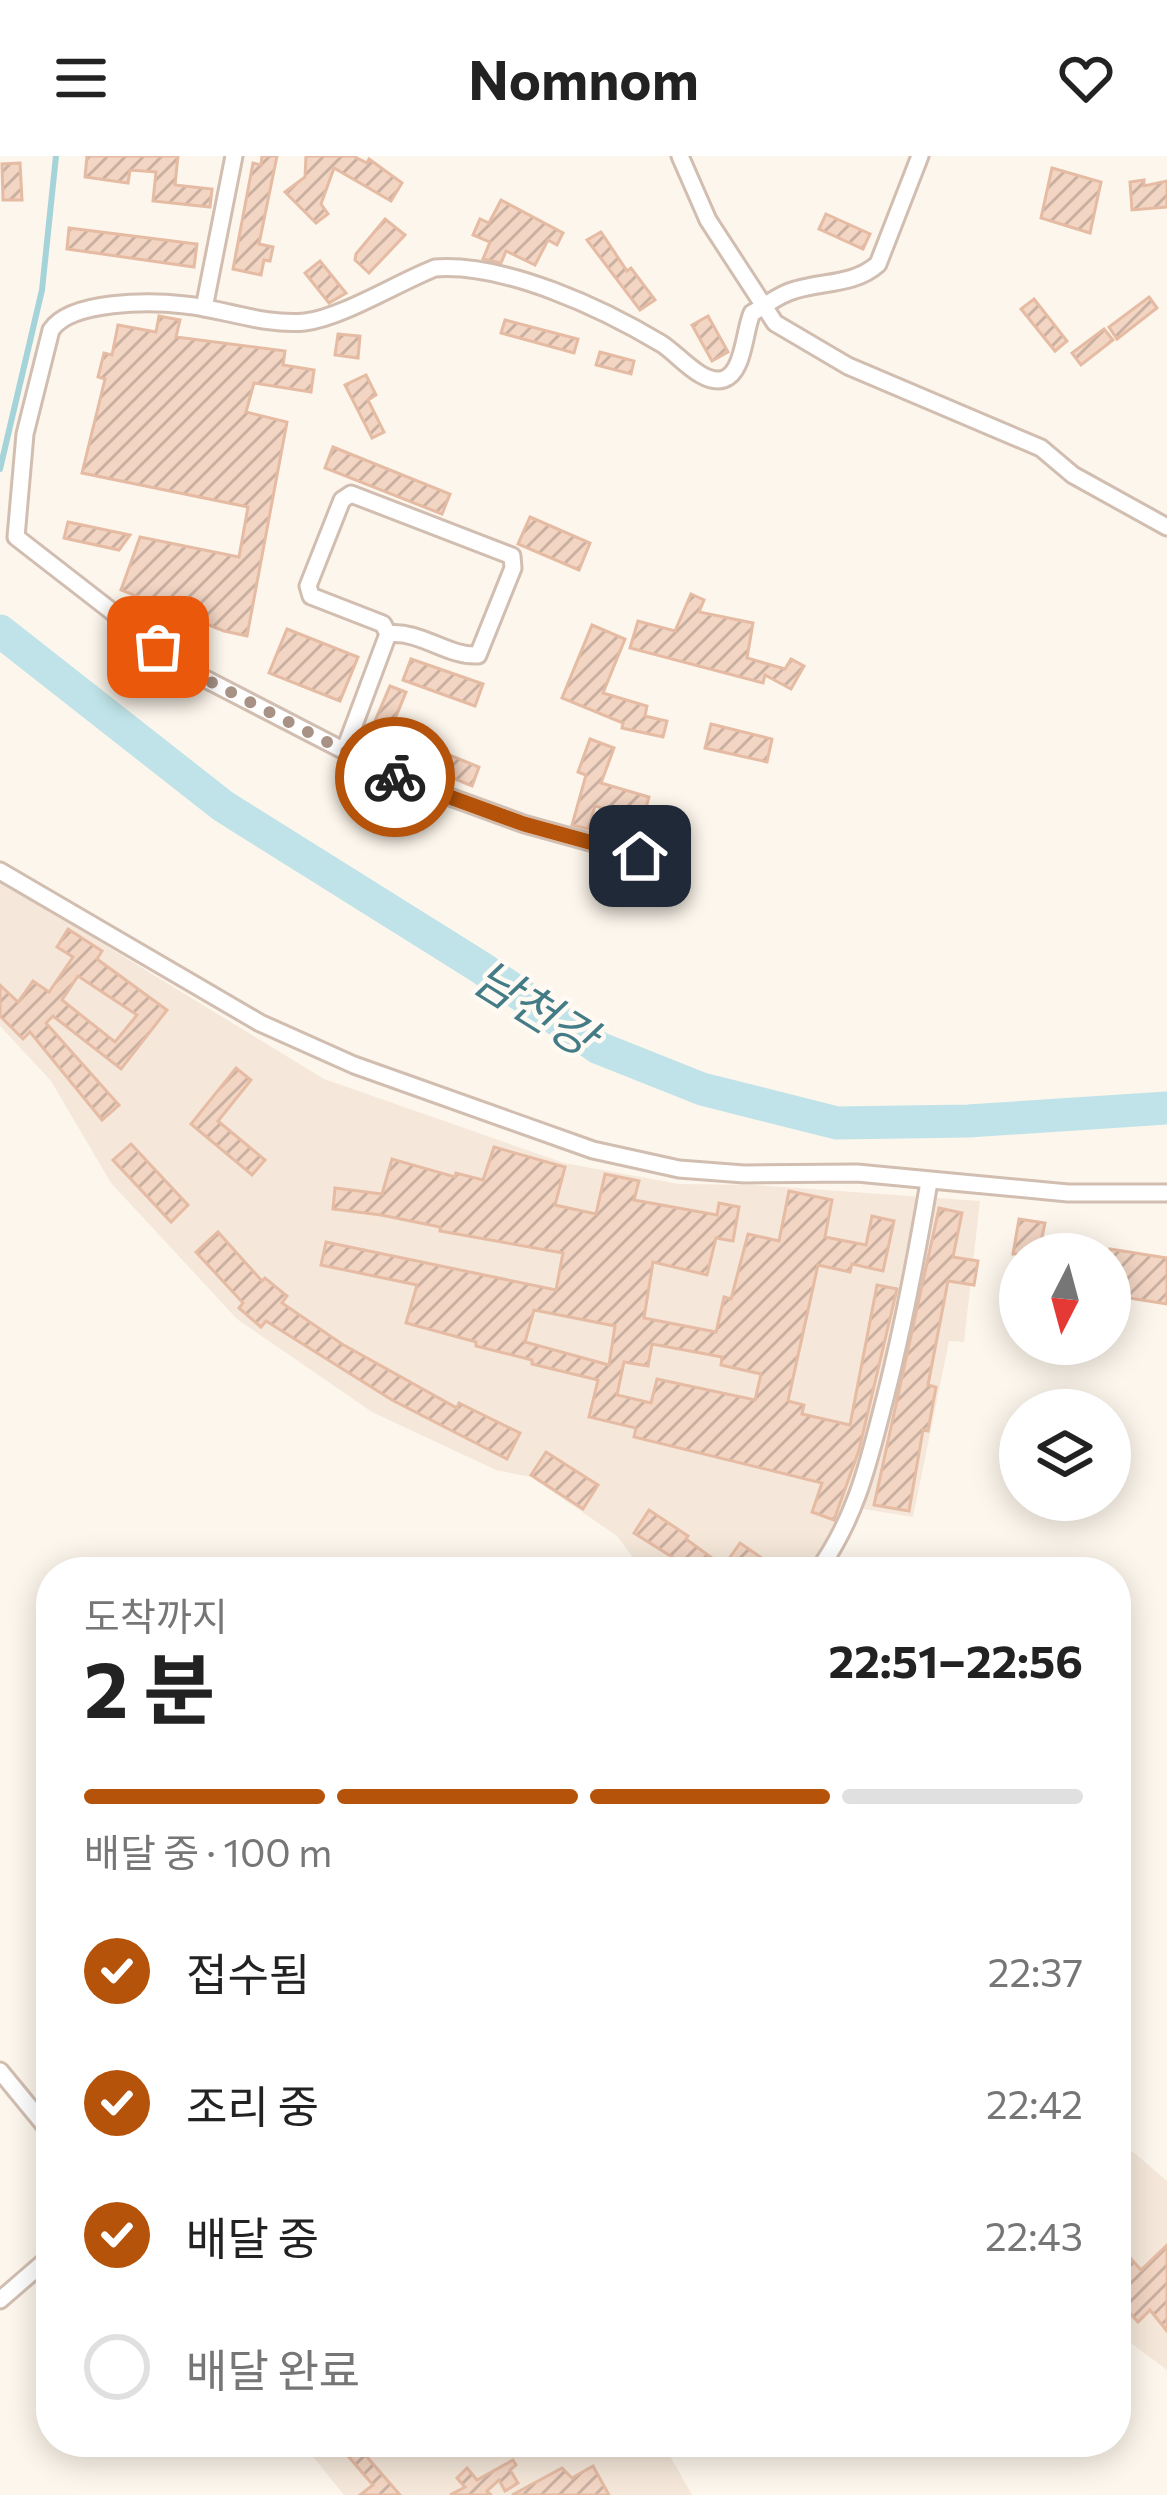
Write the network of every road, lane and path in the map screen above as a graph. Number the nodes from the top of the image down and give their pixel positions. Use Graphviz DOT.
graph roads {
  1 [pos="680,156"];
  2 [pos="920,156"];
  3 [pos="229,158"];
  4 [pos="764,306"];
  5 [pos="204,308"];
  6 [pos="1167,527"];
  7 [pos="388,634"];
  8 [pos="345,749"];
  9 [pos="640,856"];
  10 [pos="0,871"];
  11 [pos="929,1182"];
  12 [pos="1167,1193"];
  13 [pos="827,1557"];
  14 [pos="0,2071"];
  15 [pos="36,2115"];
  16 [pos="36,2268"];
  17 [pos="0,2300"];
  1 -- 4 [label="street"];
  2 -- 4 [label="street"];
  3 -- 5 [label="street"];
  4 -- 5 [label="street"];
  4 -- 6 [label="street"];
  5 -- 8 [label="street"];
  7 -- 7 [label="street"];
  7 -- 8 [label="street"];
  8 -- 9 [label="street"];
  10 -- 11 [label="street"];
  11 -- 12 [label="street"];
  11 -- 13 [label="street"];
  14 -- 15 [label="street"];
  16 -- 17 [label="street"];
}
